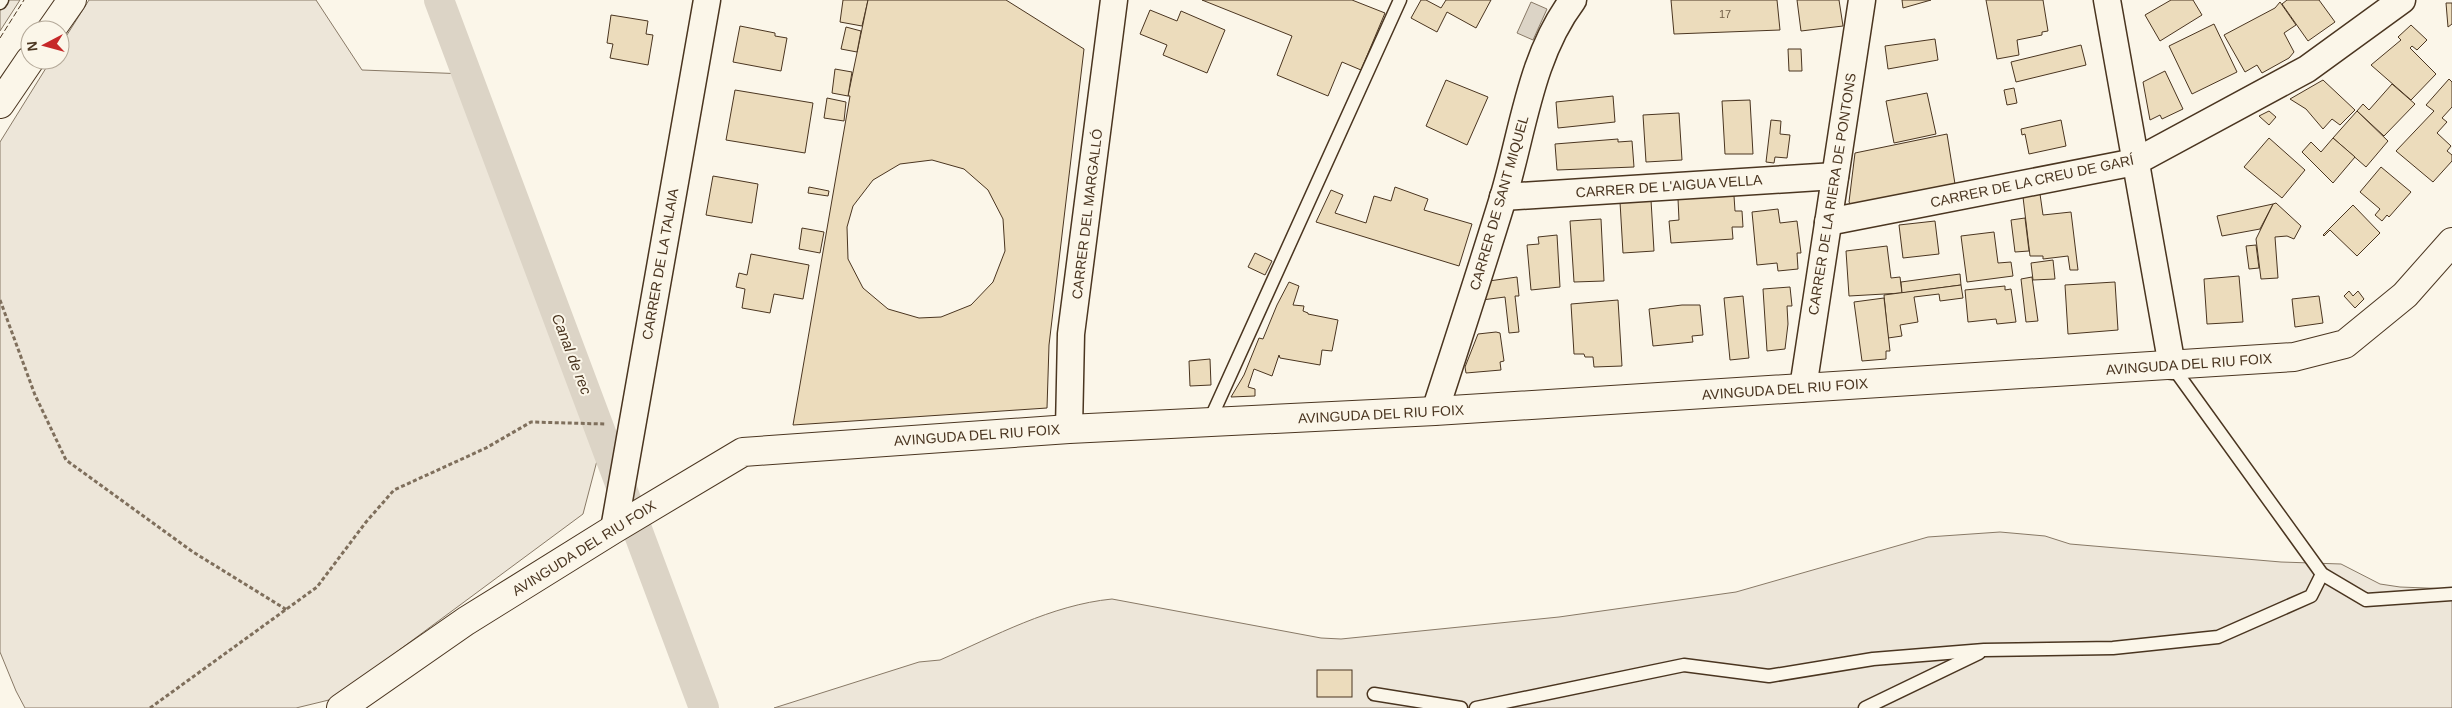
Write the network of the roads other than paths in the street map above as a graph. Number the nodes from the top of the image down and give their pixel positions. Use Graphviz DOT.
graph roads {
  1 [pos="72,0"];
  2 [pos="707,0"];
  3 [pos="1114,0"];
  4 [pos="1400,0"];
  5 [pos="1573,0"];
  6 [pos="1862,0"];
  7 [pos="2106,0"];
  8 [pos="2402,0"];
  9 [pos="58,20"];
  10 [pos="23,70"];
  11 [pos="0,104"];
  12 [pos="2135,162"];
  13 [pos="1835,176"];
  14 [pos="1504,197"];
  15 [pos="1828,222"];
  16 [pos="2452,242"];
  17 [pos="2172,366"];
  18 [pos="1803,388"];
  19 [pos="1435,411"];
  20 [pos="1209,422"];
  21 [pos="1069,429"];
  22 [pos="614,529"];
  23 [pos="2322,574"];
  24 [pos="2452,594"];
  25 [pos="1984,650"];
  26 [pos="1374,694"];
  27 [pos="341,708"];
  28 [pos="1462,708"];
  29 [pos="1476,708"];
  30 [pos="1864,708"];
  1 -- 9 [label="street"];
  2 -- 22 [label="street, CARRER DE LA TALAIA"];
  3 -- 21 [label="street, CARRER DEL MARGALLÓ"];
  4 -- 20 [label="lane"];
  5 -- 14 [label="street, CARRER DE SANT MIQUEL"];
  6 -- 13 [label="street, CARRER DE LA RIERA DE PONTONS"];
  7 -- 12 [label="street"];
  8 -- 12 [label="street, CARRER DE LA CREU DE GARÍ"];
  10 -- 11 [label="street"];
  12 -- 15 [label="street, CARRER DE LA CREU DE GARÍ"];
  12 -- 17 [label="street"];
  13 -- 14 [label="street, CARRER DE L'AIGUA VELLA"];
  13 -- 15 [label="street, CARRER DE LA RIERA DE PONTONS"];
  14 -- 19 [label="street, CARRER DE SANT MIQUEL"];
  15 -- 18 [label="street, CARRER DE LA RIERA DE PONTONS"];
  16 -- 17 [label="street, AVINGUDA DEL RIU FOIX"];
  17 -- 18 [label="street, AVINGUDA DEL RIU FOIX"];
  17 -- 23 [label="lane"];
  18 -- 19 [label="street, AVINGUDA DEL RIU FOIX"];
  19 -- 20 [label="street, AVINGUDA DEL RIU FOIX"];
  20 -- 21 [label="street, AVINGUDA DEL RIU FOIX"];
  21 -- 22 [label="street, AVINGUDA DEL RIU FOIX"];
  22 -- 27 [label="street, AVINGUDA DEL RIU FOIX"];
  23 -- 24 [label="lane"];
  23 -- 25 [label="lane"];
  25 -- 29 [label="lane"];
  25 -- 30 [label="lane"];
  26 -- 28 [label="lane"];
}
